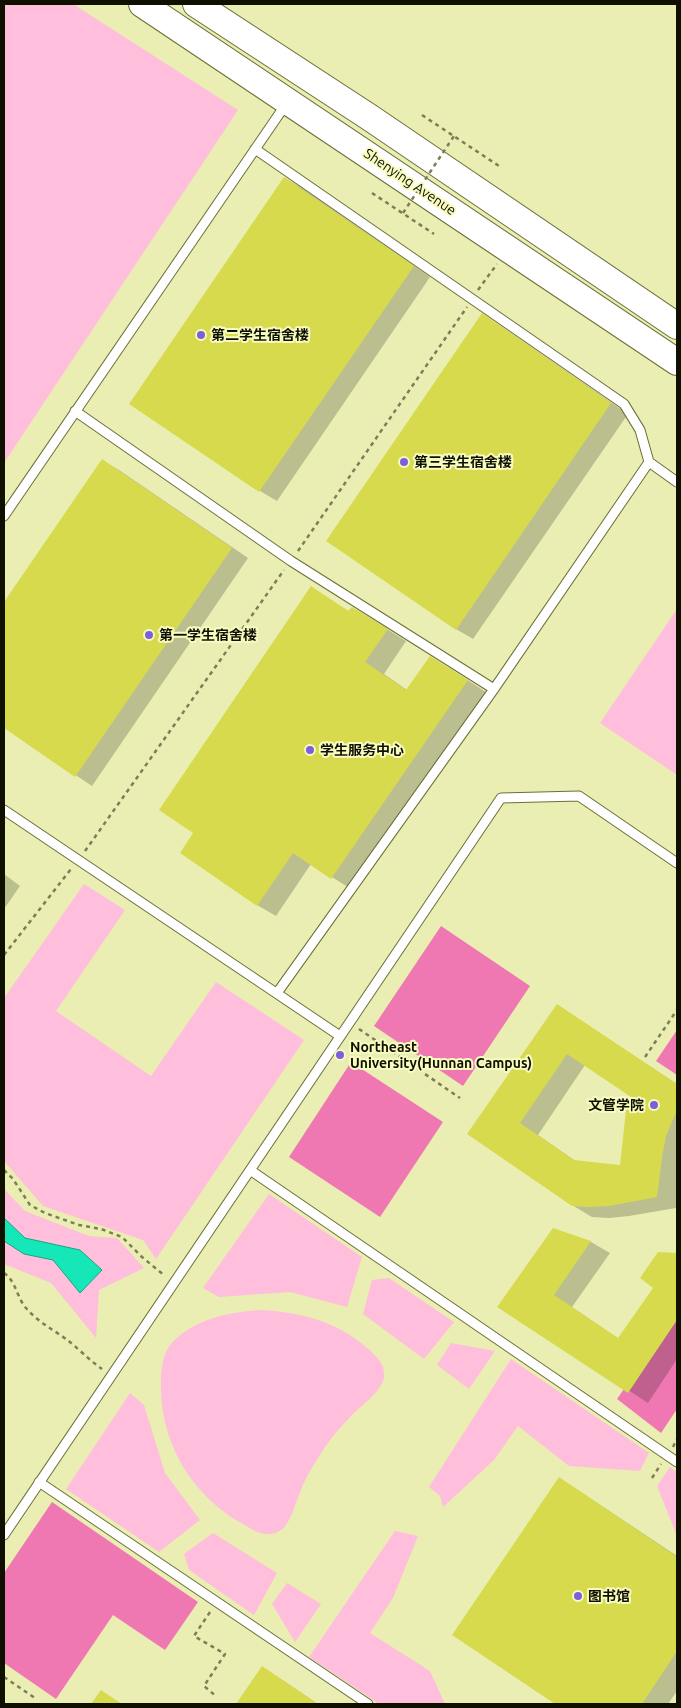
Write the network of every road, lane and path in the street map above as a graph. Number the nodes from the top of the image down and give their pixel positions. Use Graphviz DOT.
graph roads {
  1 [pos="142,4"];
  2 [pos="196,4"];
  3 [pos="288,101"];
  4 [pos="422,115"];
  5 [pos="454,136"];
  6 [pos="255,149"];
  7 [pos="502,168"];
  8 [pos="372,193"];
  9 [pos="403,213"];
  10 [pos="434,234"];
  11 [pos="508,248"];
  12 [pos="473,299"];
  13 [pos="677,326"];
  14 [pos="677,362"];
  15 [pos="75,411"];
  16 [pos="649,462"];
  17 [pos="677,482"];
  18 [pos="4,516"];
  19 [pos="291,561"];
  20 [pos="494,688"];
  21 [pos="4,810"];
  22 [pos="78,860"];
  23 [pos="677,863"];
  24 [pos="4,954"];
  25 [pos="277,993"];
  26 [pos="677,1010"];
  27 [pos="349,1022"];
  28 [pos="340,1036"];
  29 [pos="645,1057"];
  30 [pos="460,1098"];
  31 [pos="4,1170"];
  32 [pos="250,1170"];
  33 [pos="4,1273"];
  34 [pos="174,1283"];
  35 [pos="111,1376"];
  36 [pos="677,1462"];
  37 [pos="39,1482"];
  38 [pos="4,1534"];
  39 [pos="217,1602"];
  40 [pos="4,1677"];
  41 [pos="217,1697"];
  42 [pos="35,1698"];
  43 [pos="368,1704"];
  1 -- 3 [label="main road, Shenying Avenue"];
  2 -- 13 [label="main road"];
  3 -- 6 [label="lane"];
  3 -- 11 [label="main road, Shenying Avenue"];
  4 -- 5 [label="path"];
  5 -- 7 [label="path"];
  5 -- 9 [label="path, bridge"];
  6 -- 12 [label="lane"];
  6 -- 15 [label="lane"];
  8 -- 9 [label="path"];
  9 -- 10 [label="path"];
  11 -- 12 [label="path"];
  11 -- 14 [label="main road, Shenying Avenue"];
  12 -- 16 [label="lane"];
  12 -- 19 [label="path"];
  15 -- 18 [label="lane"];
  15 -- 19 [label="lane"];
  16 -- 17 [label="lane"];
  16 -- 20 [label="lane"];
  19 -- 20 [label="lane"];
  19 -- 22 [label="path"];
  20 -- 25 [label="lane"];
  21 -- 22 [label="lane"];
  22 -- 24 [label="path"];
  22 -- 25 [label="lane"];
  23 -- 27 [label="lane"];
  25 -- 28 [label="lane"];
  26 -- 29 [label="path"];
  27 -- 28 [label="lane"];
  27 -- 30 [label="path"];
  28 -- 32 [label="lane"];
  31 -- 34 [label="path"];
  32 -- 34 [label="lane"];
  32 -- 36 [label="lane"];
  33 -- 35 [label="path"];
  34 -- 35 [label="lane"];
  35 -- 37 [label="lane"];
  37 -- 38 [label="lane"];
  37 -- 39 [label="lane"];
  39 -- 41 [label="path"];
  39 -- 43 [label="lane"];
  40 -- 42 [label="path"];
}
